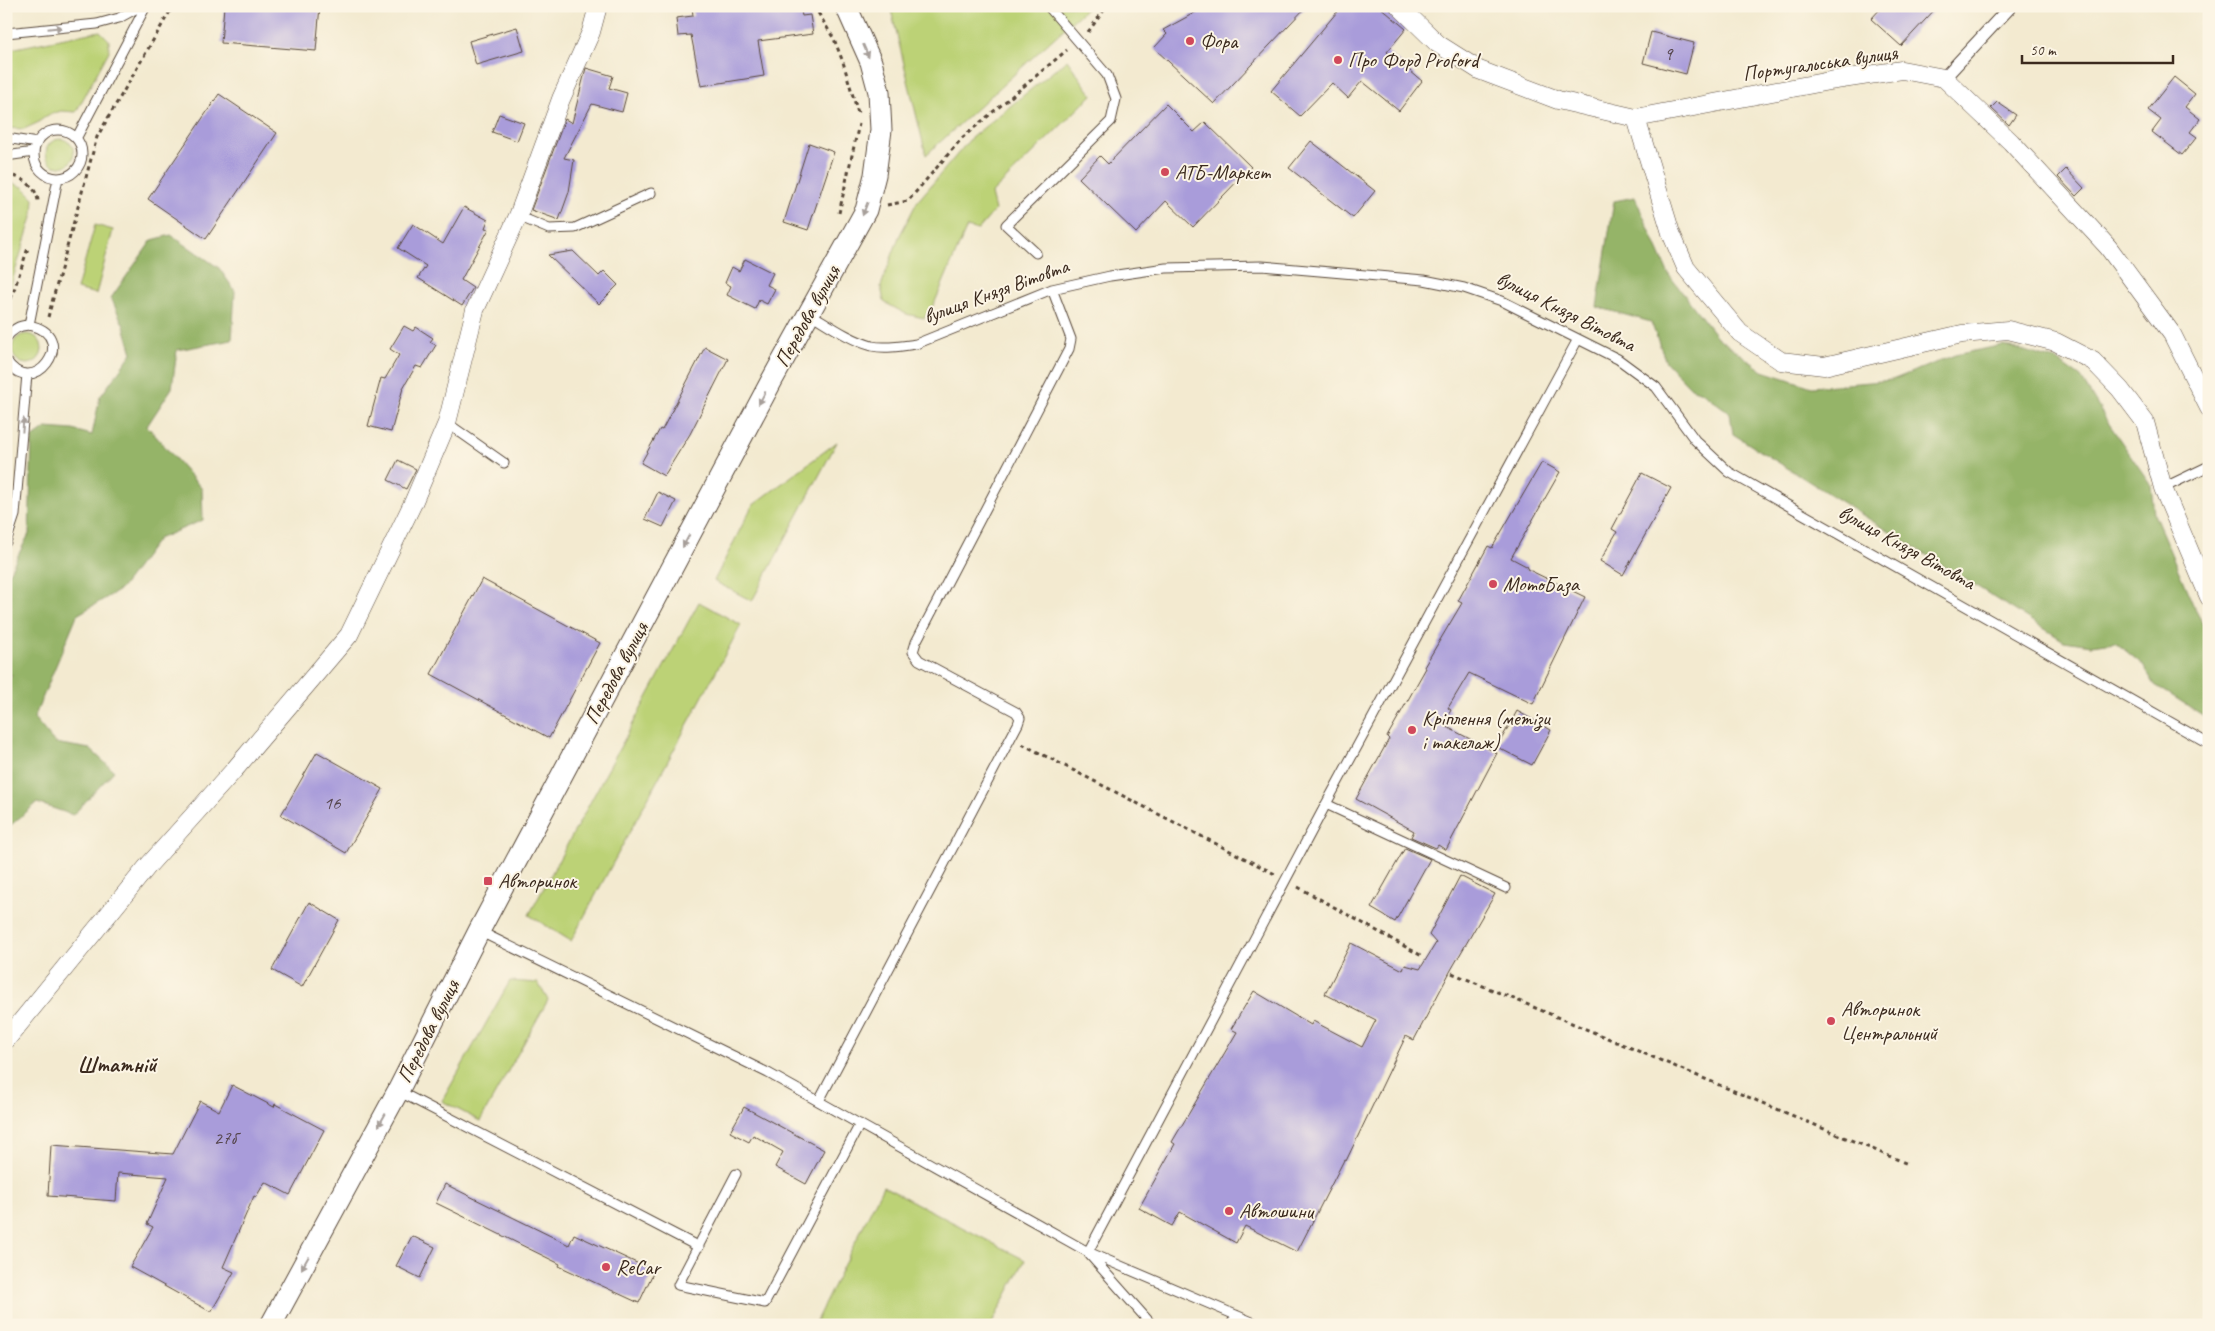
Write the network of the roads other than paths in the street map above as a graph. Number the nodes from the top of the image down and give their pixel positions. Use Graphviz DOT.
graph roads {
  1 [pos="97,6"];
  2 [pos="118,6"];
  3 [pos="141,6"];
  4 [pos="146,6"];
  5 [pos="598,6"];
  6 [pos="846,6"];
  7 [pos="1048,6"];
  8 [pos="1399,6"];
  9 [pos="2011,6"];
  10 [pos="6,33"];
  11 [pos="1944,78"];
  12 [pos="1636,118"];
  13 [pos="77,137"];
  14 [pos="6,138"];
  15 [pos="37,143"];
  16 [pos="34,152"];
  17 [pos="7,156"];
  18 [pos="58,178"];
  19 [pos="651,193"];
  20 [pos="518,216"];
  21 [pos="1036,253"];
  22 [pos="1052,289"];
  23 [pos="809,313"];
  24 [pos="29,325"];
  25 [pos="6,338"];
  26 [pos="1578,339"];
  27 [pos="6,360"];
  28 [pos="27,374"];
  29 [pos="2209,408"];
  30 [pos="447,423"];
  31 [pos="504,463"];
  32 [pos="2209,466"];
  33 [pos="2163,488"];
  34 [pos="6,542"];
  35 [pos="2209,597"];
  36 [pos="2209,744"];
  37 [pos="1326,804"];
  38 [pos="1506,888"];
  39 [pos="479,931"];
  40 [pos="6,1040"];
  41 [pos="398,1091"];
  42 [pos="819,1101"];
  43 [pos="860,1124"];
  44 [pos="736,1174"];
  45 [pos="699,1247"];
  46 [pos="1088,1252"];
  47 [pos="1236,1315"];
  48 [pos="271,1325"];
  49 [pos="1152,1325"];
  50 [pos="1231,1325"];
  51 [pos="1259,1325"];
  1 -- 2 [label="lane"];
  10 -- 3 [label="lane, one-way"];
  4 -- 13 [label="lane"];
  5 -- 20 [label="street"];
  6 -- 23 [label="street, Передова вулиця, one-way"];
  7 -- 21 [label="lane"];
  8 -- 12 [label="street, Португальська вулиця"];
  9 -- 11 [label="street"];
  11 -- 12 [label="street, Португальська вулиця"];
  11 -- 29 [label="street"];
  12 -- 33 [label="street"];
  13 -- 15 [label="lane"];
  13 -- 18 [label="lane"];
  14 -- 15 [label="lane"];
  15 -- 16 [label="lane"];
  16 -- 17 [label="lane"];
  16 -- 18 [label="lane"];
  18 -- 24 [label="lane"];
  19 -- 20 [label="lane"];
  20 -- 30 [label="street"];
  22 -- 23 [label="lane, вулиця Князя Вітовта"];
  22 -- 26 [label="lane, вулиця Князя Вітовта"];
  22 -- 42 [label="lane"];
  23 -- 39 [label="street, Передова вулиця, one-way"];
  24 -- 25 [label="lane"];
  24 -- 28 [label="lane"];
  26 -- 36 [label="lane, вулиця Князя Вітовта"];
  26 -- 37 [label="lane"];
  27 -- 28 [label="lane"];
  34 -- 28 [label="lane, one-way"];
  30 -- 31 [label="lane"];
  30 -- 40 [label="street"];
  32 -- 33 [label="lane"];
  33 -- 35 [label="street"];
  37 -- 38 [label="lane"];
  37 -- 46 [label="lane"];
  39 -- 41 [label="street, Передова вулиця"];
  39 -- 42 [label="lane"];
  41 -- 45 [label="lane"];
  41 -- 48 [label="street, Передова вулиця, one-way"];
  42 -- 43 [label="lane"];
  43 -- 45 [label="lane"];
  43 -- 46 [label="lane"];
  44 -- 45 [label="lane"];
  46 -- 47 [label="lane"];
  46 -- 49 [label="lane"];
  47 -- 50 [label="lane"];
  47 -- 51 [label="lane"];
}
